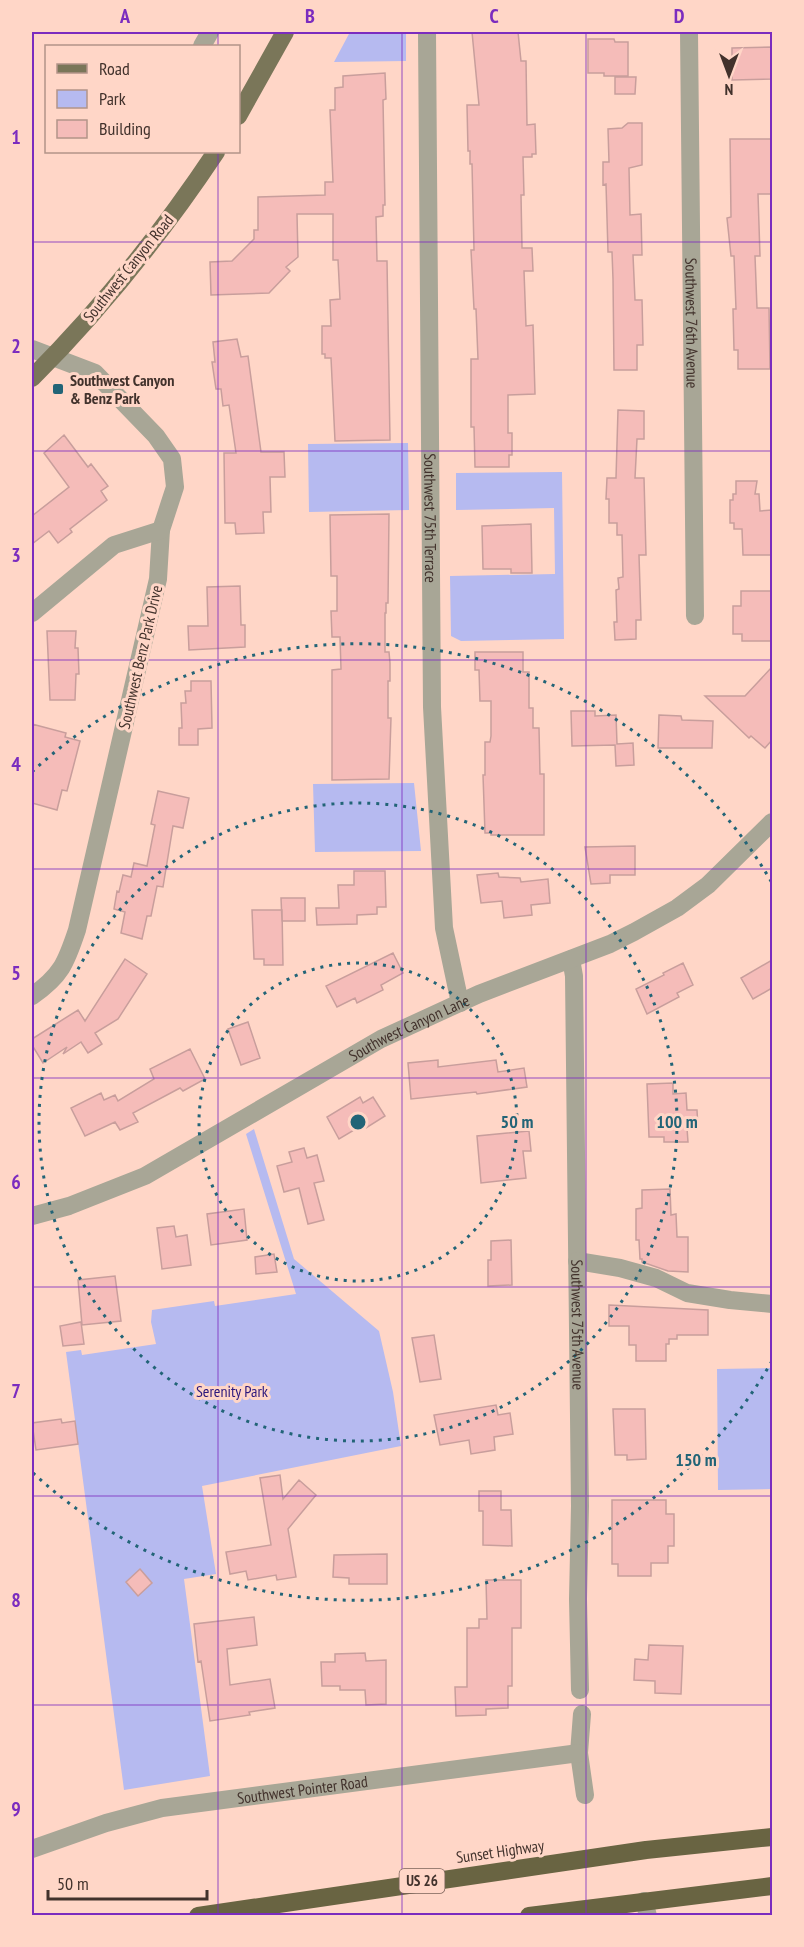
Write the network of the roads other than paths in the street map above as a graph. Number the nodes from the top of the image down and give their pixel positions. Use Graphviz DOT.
graph roads {
  1 [pos="285,32"];
  2 [pos="427,32"];
  3 [pos="689,32"];
  4 [pos="240,112"];
  5 [pos="215,153"];
  6 [pos="32,349"];
  7 [pos="52,357"];
  8 [pos="32,378"];
  9 [pos="161,530"];
  10 [pos="32,613"];
  11 [pos="695,616"];
  12 [pos="772,822"];
  13 [pos="571,959"];
  14 [pos="32,996"];
  15 [pos="460,1003"];
  16 [pos="32,1216"];
  17 [pos="576,1261"];
  18 [pos="772,1304"];
  19 [pos="580,1690"];
  20 [pos="582,1714"];
  21 [pos="579,1753"];
  22 [pos="585,1795"];
  23 [pos="772,1837"];
  24 [pos="32,1849"];
  25 [pos="772,1886"];
  26 [pos="646,1908"];
  27 [pos="198,1916"];
  28 [pos="529,1916"];
  1 -- 4 [label="main road"];
  2 -- 15 [label="street, Southwest 75th Terrace"];
  3 -- 11 [label="street, Southwest 76th Avenue"];
  5 -- 7 [label="main road, Southwest Canyon Road"];
  6 -- 7 [label="street, Southwest Benz Park Drive"];
  7 -- 8 [label="main road, Southwest Canyon Road"];
  7 -- 9 [label="street, Southwest Benz Park Drive"];
  9 -- 10 [label="street"];
  9 -- 14 [label="street, Southwest Benz Park Drive"];
  12 -- 13 [label="street, Southwest Canyon Lane"];
  13 -- 15 [label="street, Southwest Canyon Lane"];
  13 -- 17 [label="street, Southwest 75th Avenue"];
  15 -- 16 [label="street, Southwest Canyon Lane"];
  17 -- 18 [label="street"];
  17 -- 19 [label="street, Southwest 75th Avenue"];
  20 -- 21 [label="street"];
  21 -- 22 [label="street"];
  21 -- 24 [label="street, Southwest Pointer Road"];
  23 -- 27 [label="highway, Sunset Highway / US 26"];
  25 -- 26 [label="highway"];
  26 -- 28 [label="highway"];
}
